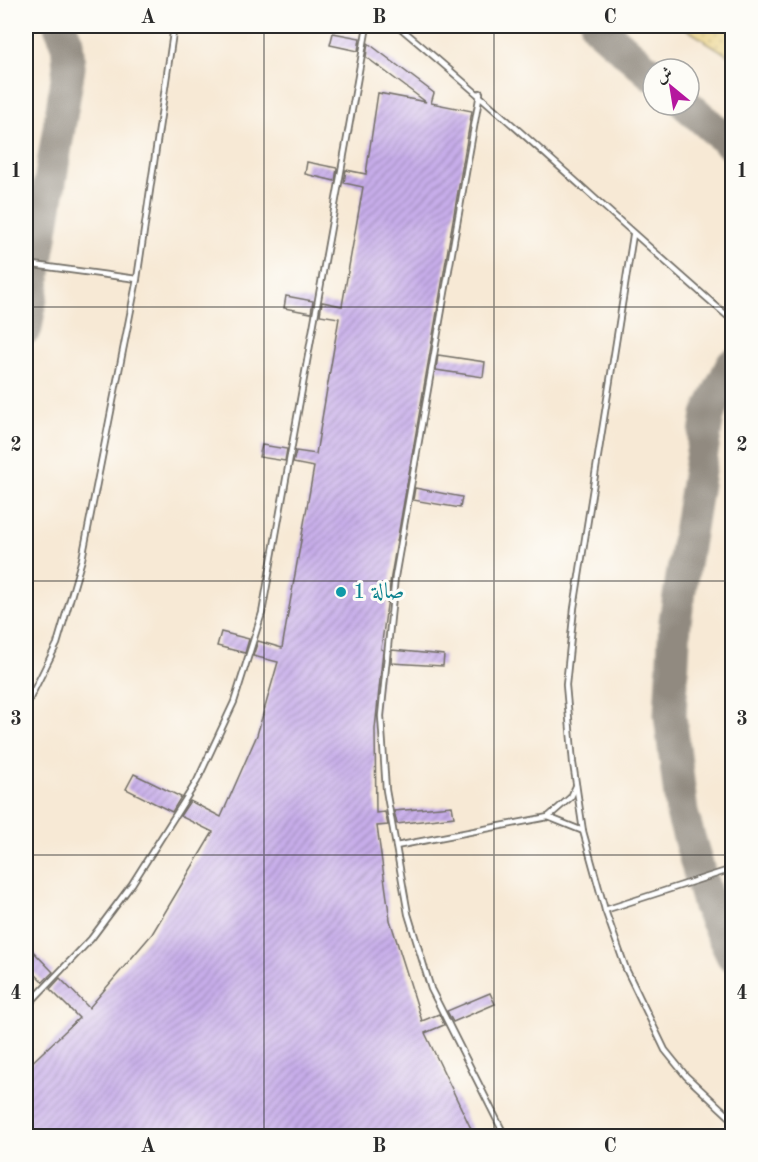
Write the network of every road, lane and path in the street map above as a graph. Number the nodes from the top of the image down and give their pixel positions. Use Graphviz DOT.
graph roads {
  1 [pos="174,26"];
  2 [pos="367,26"];
  3 [pos="398,26"];
  4 [pos="480,93"];
  5 [pos="633,235"];
  6 [pos="26,264"];
  7 [pos="137,279"];
  8 [pos="732,320"];
  9 [pos="26,706"];
  10 [pos="576,786"];
  11 [pos="548,817"];
  12 [pos="583,831"];
  13 [pos="396,846"];
  14 [pos="732,869"];
  15 [pos="605,910"];
  16 [pos="26,1007"];
  17 [pos="732,1119"];
  18 [pos="505,1137"];
  1 -- 7 [label="lane"];
  2 -- 16 [label="lane"];
  3 -- 4 [label="lane"];
  4 -- 5 [label="lane"];
  4 -- 13 [label="lane"];
  5 -- 8 [label="lane"];
  5 -- 10 [label="lane"];
  6 -- 7 [label="lane"];
  7 -- 9 [label="lane"];
  10 -- 11 [label="lane"];
  10 -- 12 [label="lane"];
  11 -- 12 [label="lane"];
  11 -- 13 [label="lane"];
  12 -- 15 [label="lane"];
  13 -- 18 [label="lane"];
  14 -- 15 [label="lane"];
  15 -- 17 [label="lane"];
}
